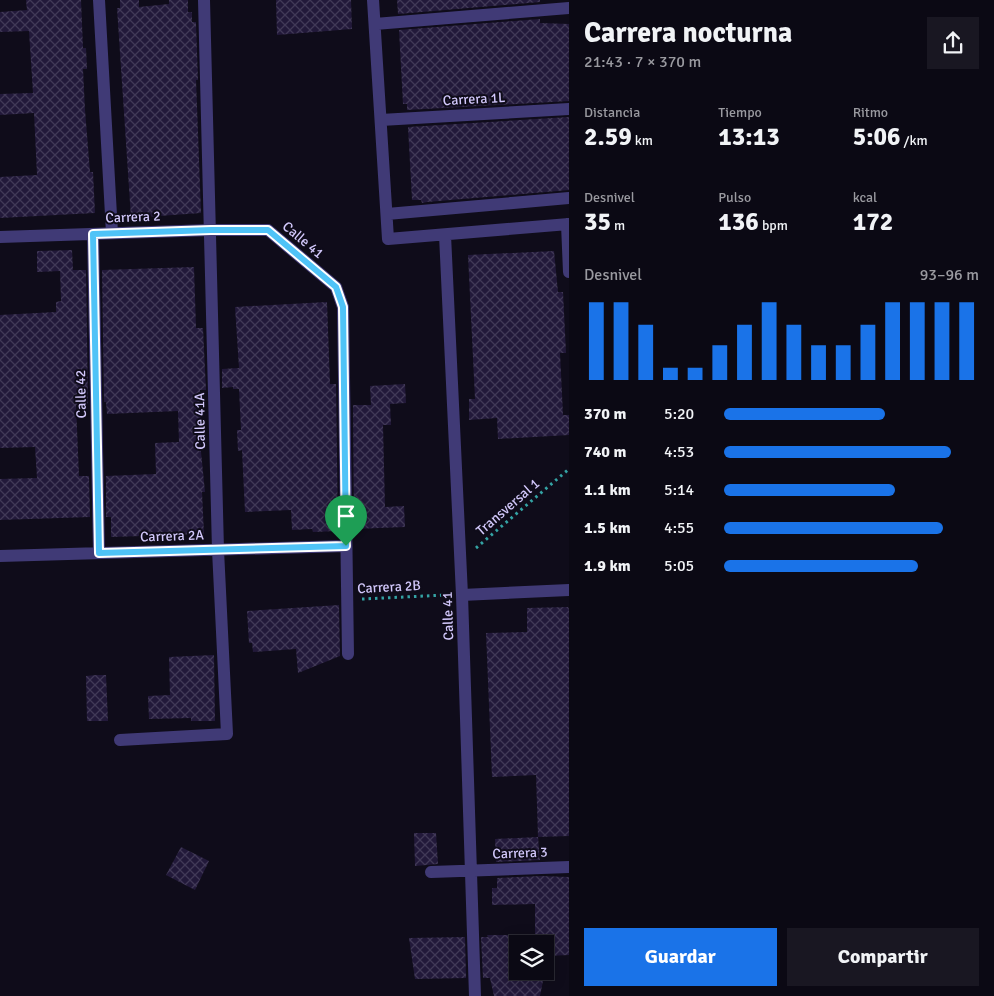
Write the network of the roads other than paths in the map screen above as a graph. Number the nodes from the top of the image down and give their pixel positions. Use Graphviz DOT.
graph roads {
  1 [pos="99,0"];
  2 [pos="204,0"];
  3 [pos="373,0"];
  4 [pos="569,8"];
  5 [pos="375,24"];
  6 [pos="569,109"];
  7 [pos="382,120"];
  8 [pos="569,198"];
  9 [pos="387,214"];
  10 [pos="568,224"];
  11 [pos="211,230"];
  12 [pos="268,230"];
  13 [pos="112,233"];
  14 [pos="93,234"];
  15 [pos="445,235"];
  16 [pos="0,237"];
  17 [pos="569,272"];
  18 [pos="346,546"];
  19 [pos="218,550"];
  20 [pos="99,553"];
  21 [pos="0,556"];
  22 [pos="569,590"];
  23 [pos="462,594"];
  24 [pos="348,654"];
  25 [pos="120,740"];
  26 [pos="569,867"];
  27 [pos="471,870"];
  28 [pos="431,872"];
  29 [pos="475,996"];
  1 -- 13 [label="street"];
  2 -- 11 [label="street, Calle 41A"];
  3 -- 5 [label="street"];
  4 -- 5 [label="street"];
  5 -- 7 [label="street"];
  6 -- 7 [label="street, Carrera 1L"];
  7 -- 9 [label="street"];
  8 -- 9 [label="street"];
  9 -- 15 [label="street"];
  10 -- 15 [label="street"];
  10 -- 17 [label="street"];
  11 -- 12 [label="street, Carrera 2"];
  11 -- 13 [label="street, Carrera 2"];
  11 -- 19 [label="street, Calle 41A"];
  12 -- 18 [label="street, Calle 41"];
  13 -- 14 [label="street, Carrera 2"];
  14 -- 16 [label="street, Carrera 2"];
  14 -- 20 [label="street, Calle 42"];
  15 -- 23 [label="street, Calle 41"];
  18 -- 19 [label="street, Carrera 2A"];
  18 -- 24 [label="street, Calle 41"];
  19 -- 20 [label="street, Carrera 2A"];
  19 -- 25 [label="street, Calle 41A"];
  20 -- 21 [label="street, Carrera 2A"];
  22 -- 23 [label="street"];
  23 -- 27 [label="street, Calle 41"];
  26 -- 27 [label="street, Carrera 3"];
  27 -- 28 [label="street, Carrera 3"];
  27 -- 29 [label="street, Calle 41"];
}
